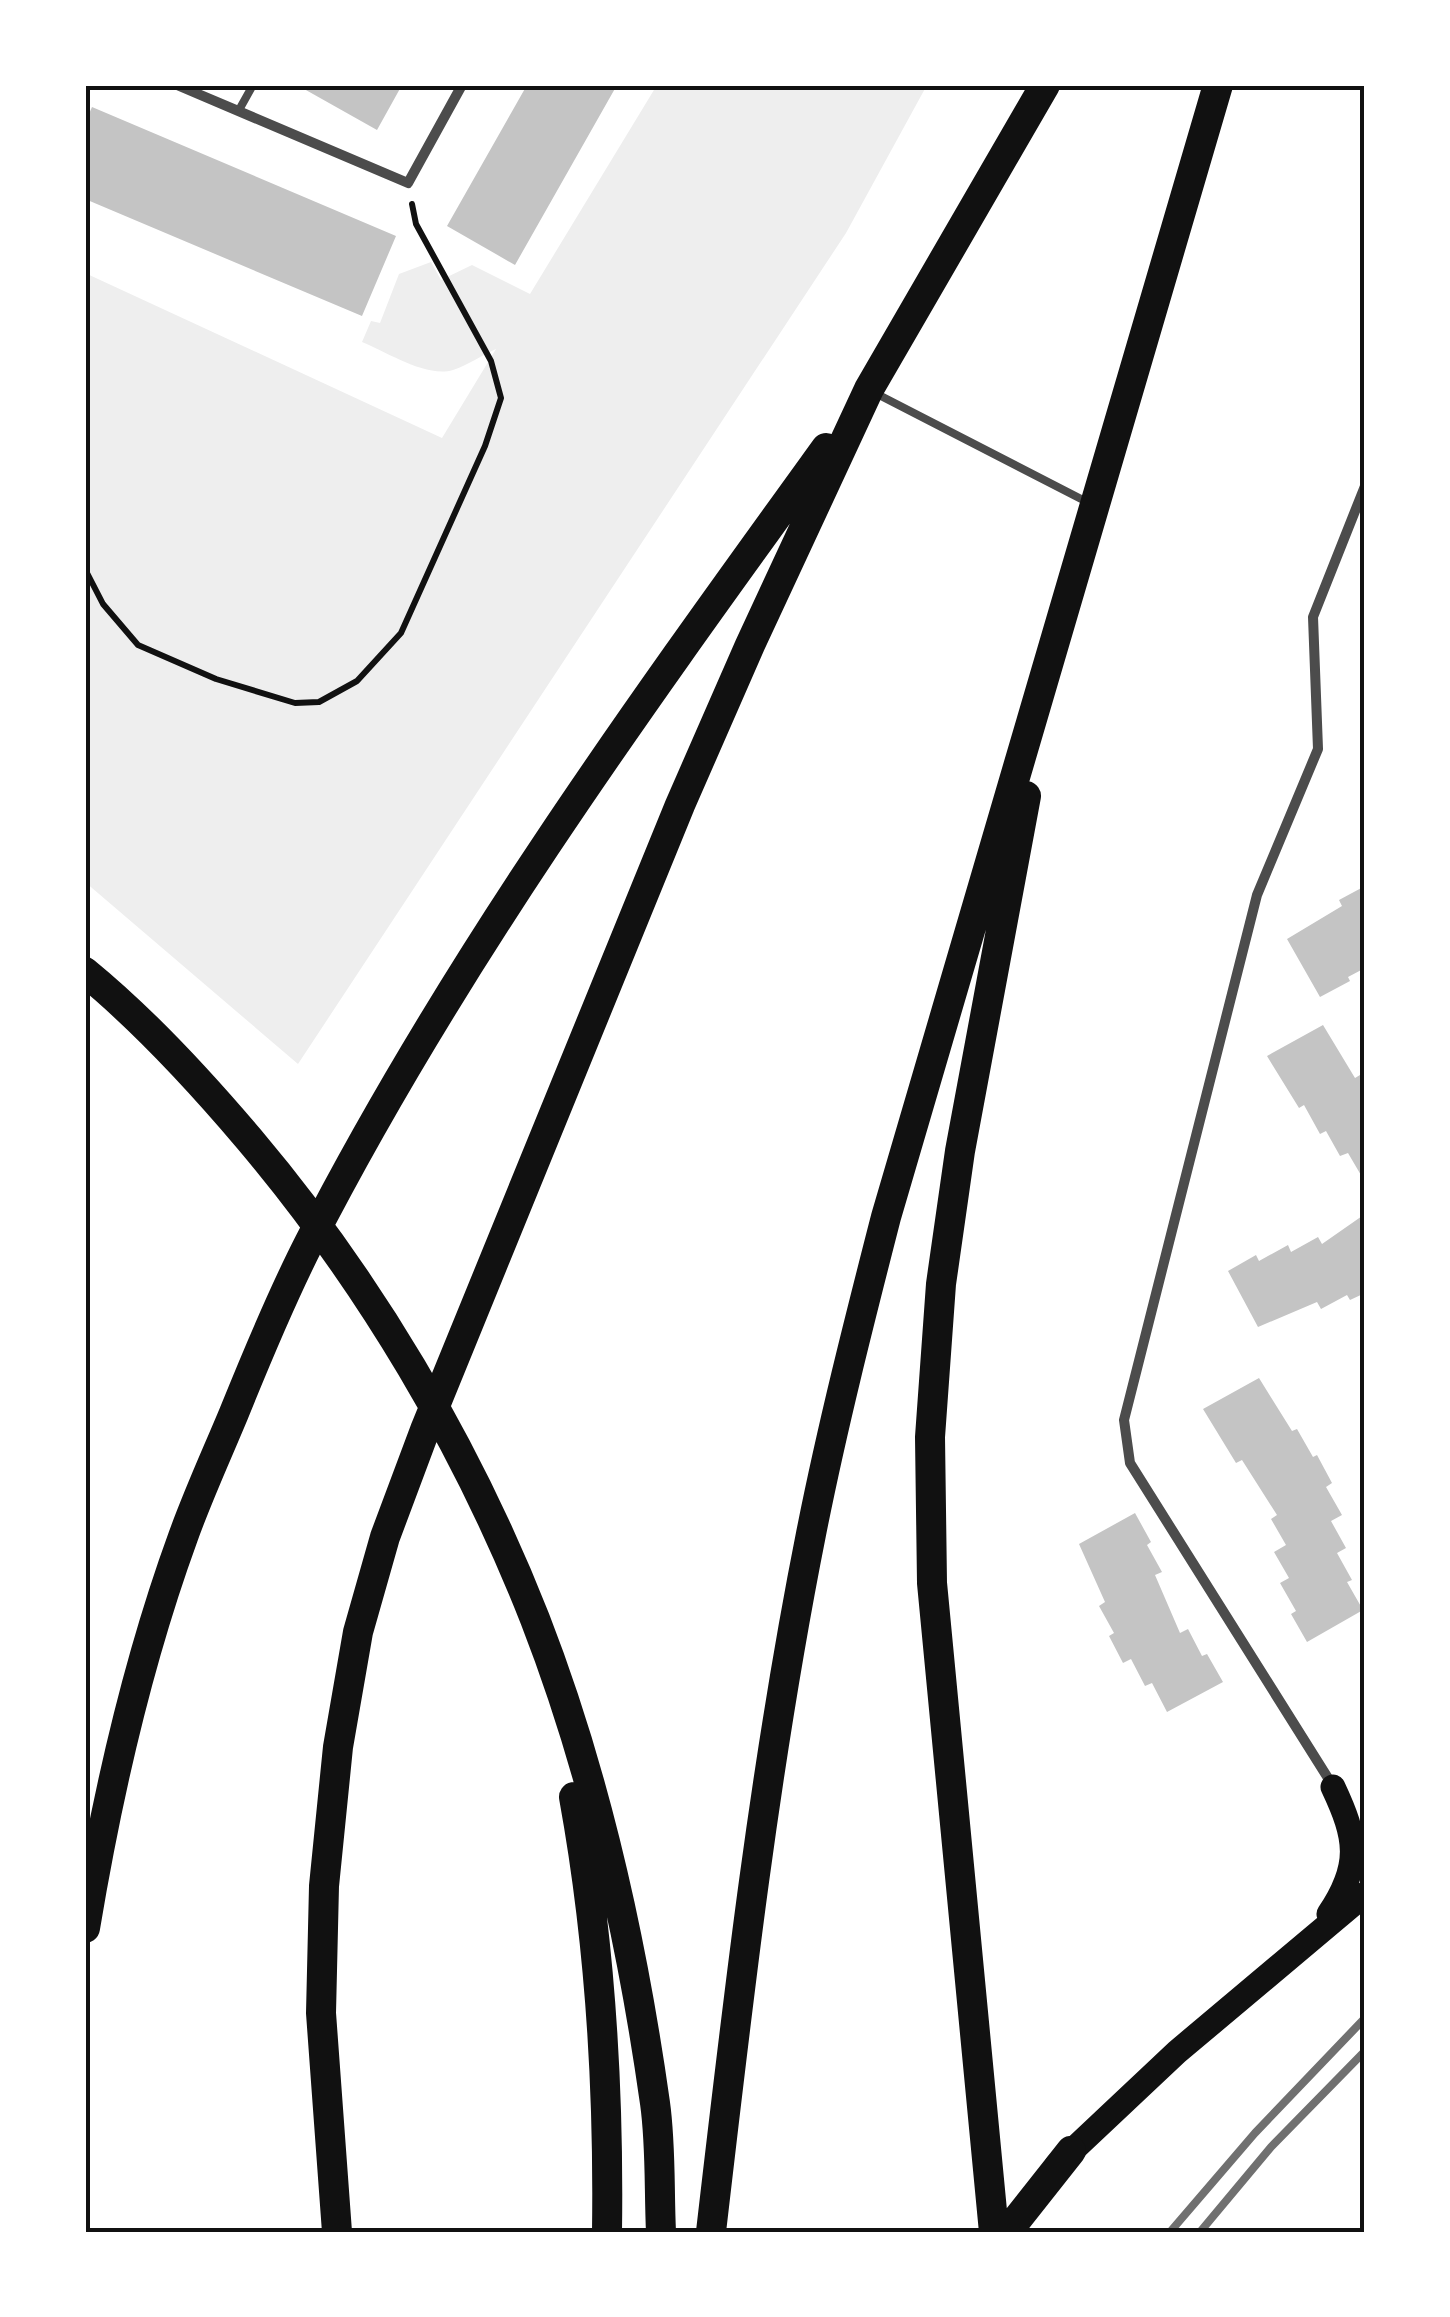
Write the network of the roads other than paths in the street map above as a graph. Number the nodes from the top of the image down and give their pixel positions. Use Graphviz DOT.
graph roads {
  1 [pos="177,85"];
  2 [pos="253,85"];
  3 [pos="462,85"];
  4 [pos="1044,85"];
  5 [pos="1218,85"];
  6 [pos="238,110"];
  7 [pos="869,389"];
  8 [pos="1365,486"];
  9 [pos="1092,505"];
  10 [pos="1057,628"];
  11 [pos="85,972"];
  12 [pos="535,1618"];
  13 [pos="1333,1787"];
  14 [pos="1365,1806"];
  15 [pos="1365,1894"];
  16 [pos="85,1928"];
  17 [pos="1312,1939"];
  18 [pos="1071,2151"];
  19 [pos="337,2232"];
  20 [pos="607,2232"];
  21 [pos="661,2232"];
  22 [pos="711,2232"];
  23 [pos="992,2232"];
  24 [pos="1007,2232"];
  1 -- 6 [label="street"];
  2 -- 6 [label="lane"];
  3 -- 6 [label="street"];
  4 -- 7 [label="highway"];
  5 -- 9 [label="highway"];
  7 -- 9 [label="lane"];
  7 -- 16 [label="highway"];
  7 -- 19 [label="highway"];
  8 -- 13 [label="street"];
  9 -- 10 [label="highway"];
  10 -- 22 [label="highway"];
  10 -- 23 [label="highway"];
  11 -- 12 [label="highway"];
  12 -- 20 [label="highway"];
  12 -- 21 [label="highway"];
  13 -- 14 [label="main road"];
  13 -- 17 [label="main road"];
  15 -- 17 [label="main road"];
  17 -- 18 [label="main road"];
  18 -- 23 [label="main road"];
  18 -- 24 [label="highway"];
}
